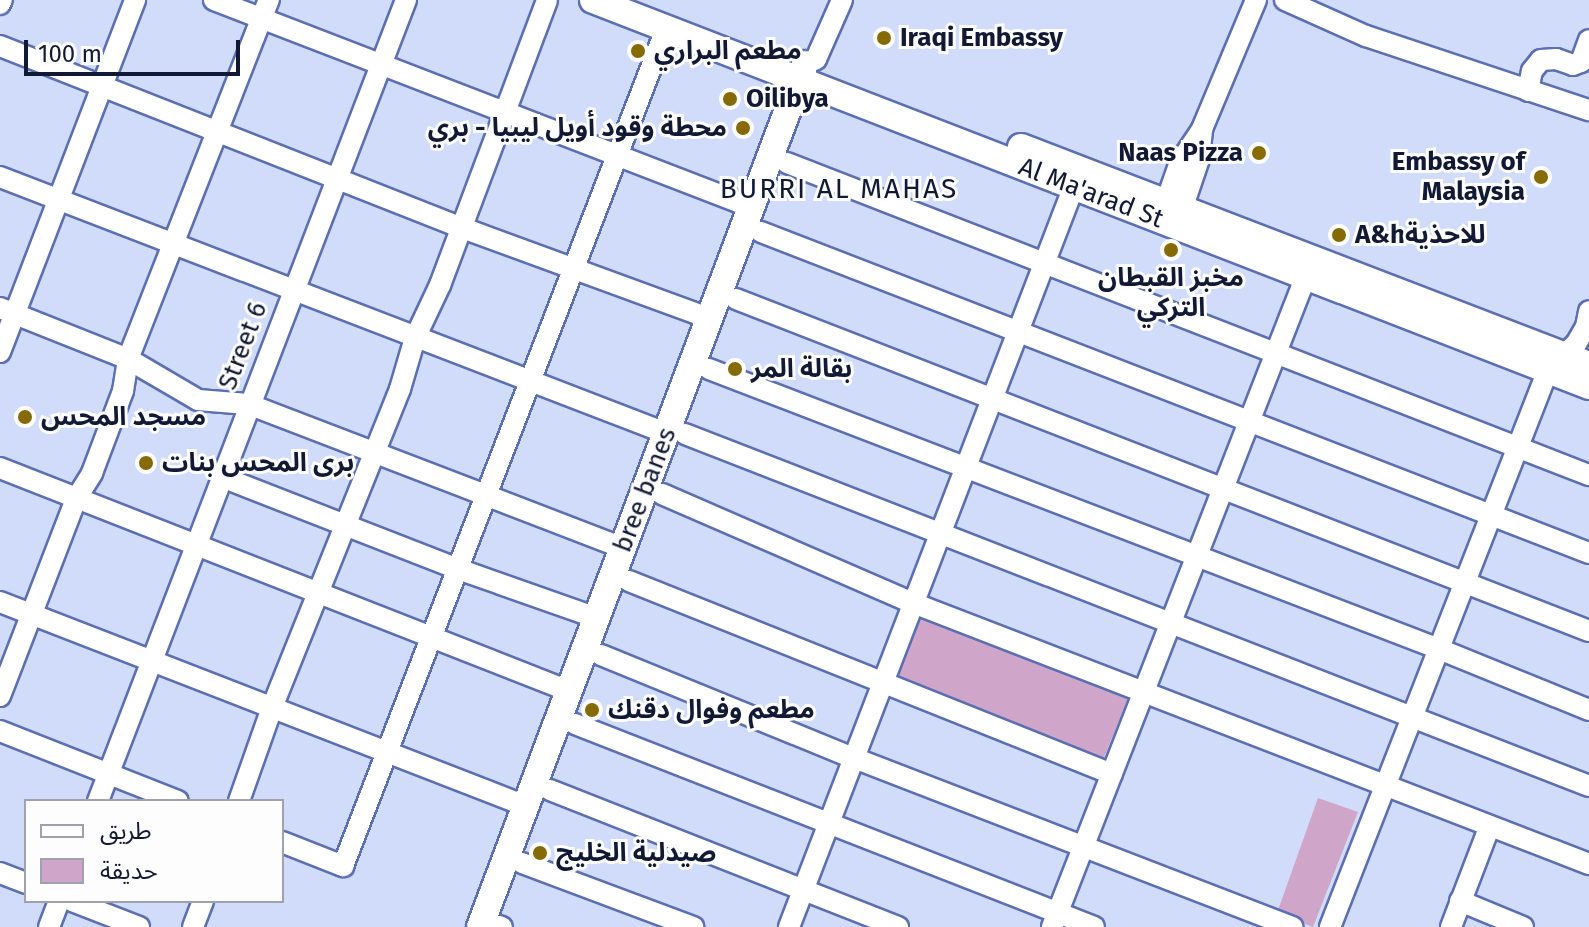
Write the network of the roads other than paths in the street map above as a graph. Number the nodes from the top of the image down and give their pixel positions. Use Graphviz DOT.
graph roads {
  1 [pos="135,0"];
  2 [pos="214,0"];
  3 [pos="406,0"];
  4 [pos="547,0"];
  5 [pos="593,0"];
  6 [pos="642,0"];
  7 [pos="842,0"];
  8 [pos="1256,0"];
  9 [pos="1285,0"];
  10 [pos="265,10"];
  11 [pos="666,29"];
  12 [pos="1589,40"];
  13 [pos="0,46"];
  14 [pos="381,65"];
  15 [pos="812,72"];
  16 [pos="103,86"];
  17 [pos="1528,91"];
  18 [pos="1589,110"];
  19 [pos="503,112"];
  20 [pos="216,132"];
  21 [pos="619,155"];
  22 [pos="787,163"];
  23 [pos="0,177"];
  24 [pos="1077,178"];
  25 [pos="338,179"];
  26 [pos="60,201"];
  27 [pos="751,207"];
  28 [pos="1171,214"];
  29 [pos="460,227"];
  30 [pos="761,232"];
  31 [pos="175,243"];
  32 [pos="1043,265"];
  33 [pos="1309,268"];
  34 [pos="575,269"];
  35 [pos="292,290"];
  36 [pos="736,299"];
  37 [pos="8,311"];
  38 [pos="1589,311"];
  39 [pos="709,318"];
  40 [pos="1019,329"];
  41 [pos="415,338"];
  42 [pos="0,352"];
  43 [pos="1276,353"];
  44 [pos="128,359"];
  45 [pos="1567,364"];
  46 [pos="709,369"];
  47 [pos="529,383"];
  48 [pos="1589,386"];
  49 [pos="992,398"];
  50 [pos="248,404"];
  51 [pos="1250,420"];
  52 [pos="676,433"];
  53 [pos="1518,447"];
  54 [pos="373,450"];
  55 [pos="0,468"];
  56 [pos="965,469"];
  57 [pos="1589,475"];
  58 [pos="222,477"];
  59 [pos="1223,488"];
  60 [pos="662,494"];
  61 [pos="486,496"];
  62 [pos="76,499"];
  63 [pos="1491,515"];
  64 [pos="345,526"];
  65 [pos="940,532"];
  66 [pos="195,546"];
  67 [pos="623,548"];
  68 [pos="1589,553"];
  69 [pos="1197,555"];
  70 [pos="458,569"];
  71 [pos="629,581"];
  72 [pos="1464,584"];
  73 [pos="318,594"];
  74 [pos="0,602"];
  75 [pos="913,603"];
  76 [pos="32,614"];
  77 [pos="597,618"];
  78 [pos="1171,624"];
  79 [pos="1589,631"];
  80 [pos="432,638"];
  81 [pos="1439,649"];
  82 [pos="601,655"];
  83 [pos="153,661"];
  84 [pos="883,681"];
  85 [pos="569,691"];
  86 [pos="1143,695"];
  87 [pos="0,696"];
  88 [pos="273,705"];
  89 [pos="1589,710"];
  90 [pos="1412,718"];
  91 [pos="575,724"];
  92 [pos="0,731"];
  93 [pos="387,753"];
  94 [pos="854,758"];
  95 [pos="108,774"];
  96 [pos="1112,774"];
  97 [pos="1385,786"];
  98 [pos="1589,786"];
  99 [pos="550,790"];
  100 [pos="99,799"];
  101 [pos="173,799"];
  102 [pos="240,799"];
  103 [pos="526,806"];
  104 [pos="829,822"];
  105 [pos="1489,828"];
  106 [pos="284,843"];
  107 [pos="1084,847"];
  108 [pos="522,863"];
  109 [pos="1589,864"];
  110 [pos="0,873"];
  111 [pos="24,882"];
  112 [pos="803,889"];
  113 [pos="1460,901"];
  114 [pos="58,903"];
  115 [pos="77,903"];
  116 [pos="202,903"];
  117 [pos="1055,920"];
  118 [pos="49,927"];
  119 [pos="139,927"];
  120 [pos="193,927"];
  121 [pos="495,927"];
  122 [pos="693,927"];
  123 [pos="789,927"];
  124 [pos="898,927"];
  125 [pos="1094,927"];
  126 [pos="1293,927"];
  127 [pos="1330,927"];
  128 [pos="1451,927"];
  129 [pos="1523,927"];
  1 -- 16 [label="street"];
  2 -- 10 [label="street"];
  3 -- 14 [label="street, Street 6"];
  4 -- 19 [label="street"];
  5 -- 11 [label="main road, Al Ma'arad St"];
  6 -- 15 [label="main road, Al Ma'arad St"];
  7 -- 15 [label="street, bree banes"];
  8 -- 28 [label="street"];
  9 -- 17 [label="street"];
  10 -- 14 [label="street"];
  10 -- 20 [label="street"];
  11 -- 15 [label="main road, Al Ma'arad St"];
  11 -- 21 [label="street"];
  12 -- 17 [label="street"];
  13 -- 16 [label="street"];
  14 -- 19 [label="street"];
  14 -- 25 [label="street, Street 6"];
  15 -- 22 [label="main road, bree banes"];
  15 -- 24 [label="main road, Al Ma'arad St"];
  15 -- 27 [label="main road, bree banes"];
  16 -- 20 [label="street"];
  16 -- 26 [label="street"];
  17 -- 18 [label="street"];
  19 -- 21 [label="street"];
  19 -- 29 [label="street"];
  20 -- 25 [label="street"];
  20 -- 31 [label="street"];
  21 -- 27 [label="street"];
  21 -- 34 [label="street"];
  22 -- 30 [label="main road, bree banes"];
  22 -- 32 [label="street"];
  23 -- 26 [label="street"];
  24 -- 28 [label="main road, Al Ma'arad St"];
  24 -- 32 [label="street"];
  25 -- 29 [label="street"];
  25 -- 35 [label="street, Street 6"];
  26 -- 31 [label="street"];
  26 -- 37 [label="street"];
  27 -- 39 [label="main road, bree banes"];
  28 -- 33 [label="main road, Al Ma'arad St"];
  29 -- 34 [label="street"];
  29 -- 41 [label="street"];
  30 -- 36 [label="main road, bree banes"];
  30 -- 40 [label="street"];
  31 -- 35 [label="street"];
  31 -- 44 [label="street"];
  32 -- 40 [label="street"];
  32 -- 43 [label="street"];
  33 -- 43 [label="street"];
  33 -- 45 [label="main road, Al Ma'arad St"];
  34 -- 39 [label="street"];
  34 -- 47 [label="street"];
  35 -- 41 [label="street"];
  35 -- 50 [label="street, Street 6"];
  36 -- 46 [label="main road, bree banes"];
  36 -- 49 [label="street"];
  37 -- 42 [label="street"];
  37 -- 44 [label="street"];
  38 -- 45 [label="street"];
  39 -- 52 [label="main road, bree banes"];
  40 -- 49 [label="street"];
  40 -- 51 [label="street"];
  41 -- 47 [label="street"];
  41 -- 54 [label="street"];
  43 -- 51 [label="street"];
  43 -- 53 [label="street"];
  44 -- 50 [label="street"];
  44 -- 62 [label="street"];
  45 -- 48 [label="main road, Al Ma'arad St"];
  45 -- 53 [label="street"];
  46 -- 52 [label="main road, bree banes"];
  46 -- 56 [label="street"];
  47 -- 52 [label="street"];
  47 -- 61 [label="street"];
  49 -- 56 [label="street"];
  49 -- 59 [label="street"];
  50 -- 54 [label="street"];
  50 -- 58 [label="street, Street 6"];
  51 -- 59 [label="street"];
  51 -- 63 [label="street"];
  52 -- 60 [label="main road, bree banes"];
  52 -- 65 [label="street"];
  52 -- 67 [label="main road, bree banes"];
  53 -- 57 [label="street"];
  53 -- 63 [label="street"];
  54 -- 61 [label="street"];
  54 -- 64 [label="street"];
  55 -- 62 [label="street"];
  56 -- 65 [label="street"];
  56 -- 69 [label="street"];
  58 -- 64 [label="street"];
  58 -- 66 [label="street, Street 6"];
  59 -- 69 [label="street"];
  59 -- 72 [label="street"];
  60 -- 71 [label="main road, bree banes"];
  60 -- 75 [label="street"];
  61 -- 67 [label="street"];
  61 -- 70 [label="street"];
  62 -- 66 [label="street"];
  62 -- 76 [label="street"];
  63 -- 68 [label="street"];
  63 -- 72 [label="street"];
  64 -- 70 [label="street"];
  64 -- 73 [label="street"];
  65 -- 75 [label="street"];
  65 -- 78 [label="street"];
  66 -- 73 [label="street"];
  66 -- 83 [label="street, Street 6"];
  67 -- 77 [label="main road, bree banes"];
  69 -- 78 [label="street"];
  69 -- 81 [label="street"];
  70 -- 77 [label="street"];
  70 -- 80 [label="street"];
  71 -- 82 [label="main road, bree banes"];
  71 -- 84 [label="street"];
  72 -- 79 [label="street"];
  72 -- 81 [label="street"];
  73 -- 80 [label="street"];
  73 -- 88 [label="street"];
  74 -- 76 [label="street"];
  75 -- 84 [label="street"];
  75 -- 86 [label="street"];
  76 -- 83 [label="street"];
  76 -- 87 [label="street"];
  77 -- 85 [label="main road, bree banes"];
  78 -- 86 [label="street"];
  78 -- 90 [label="street"];
  80 -- 85 [label="street"];
  80 -- 93 [label="street"];
  81 -- 89 [label="street"];
  81 -- 90 [label="street"];
  82 -- 91 [label="main road, bree banes"];
  82 -- 94 [label="street"];
  83 -- 88 [label="street"];
  83 -- 95 [label="street, Street 6"];
  84 -- 94 [label="street"];
  84 -- 96 [label="street"];
  85 -- 103 [label="main road, bree banes"];
  86 -- 96 [label="street"];
  86 -- 97 [label="street"];
  88 -- 93 [label="street"];
  88 -- 102 [label="street"];
  90 -- 97 [label="street"];
  90 -- 98 [label="street"];
  91 -- 99 [label="main road, bree banes"];
  91 -- 104 [label="street"];
  92 -- 95 [label="street"];
  93 -- 103 [label="street"];
  93 -- 106 [label="street"];
  94 -- 104 [label="street"];
  94 -- 107 [label="street"];
  95 -- 100 [label="street, Street 6"];
  95 -- 101 [label="street"];
  96 -- 107 [label="street"];
  97 -- 105 [label="street"];
  97 -- 127 [label="street"];
  99 -- 108 [label="main road, bree banes"];
  99 -- 112 [label="street"];
  103 -- 121 [label="main road, bree banes"];
  104 -- 112 [label="street"];
  104 -- 117 [label="street"];
  105 -- 109 [label="street"];
  105 -- 113 [label="street"];
  107 -- 117 [label="street"];
  107 -- 126 [label="street"];
  108 -- 121 [label="main road, bree banes"];
  108 -- 122 [label="street"];
  110 -- 111 [label="street"];
  112 -- 123 [label="street"];
  112 -- 124 [label="street"];
  113 -- 128 [label="street"];
  113 -- 129 [label="street"];
  114 -- 118 [label="street"];
  115 -- 119 [label="street"];
  116 -- 120 [label="street"];
  117 -- 125 [label="street"];
}
